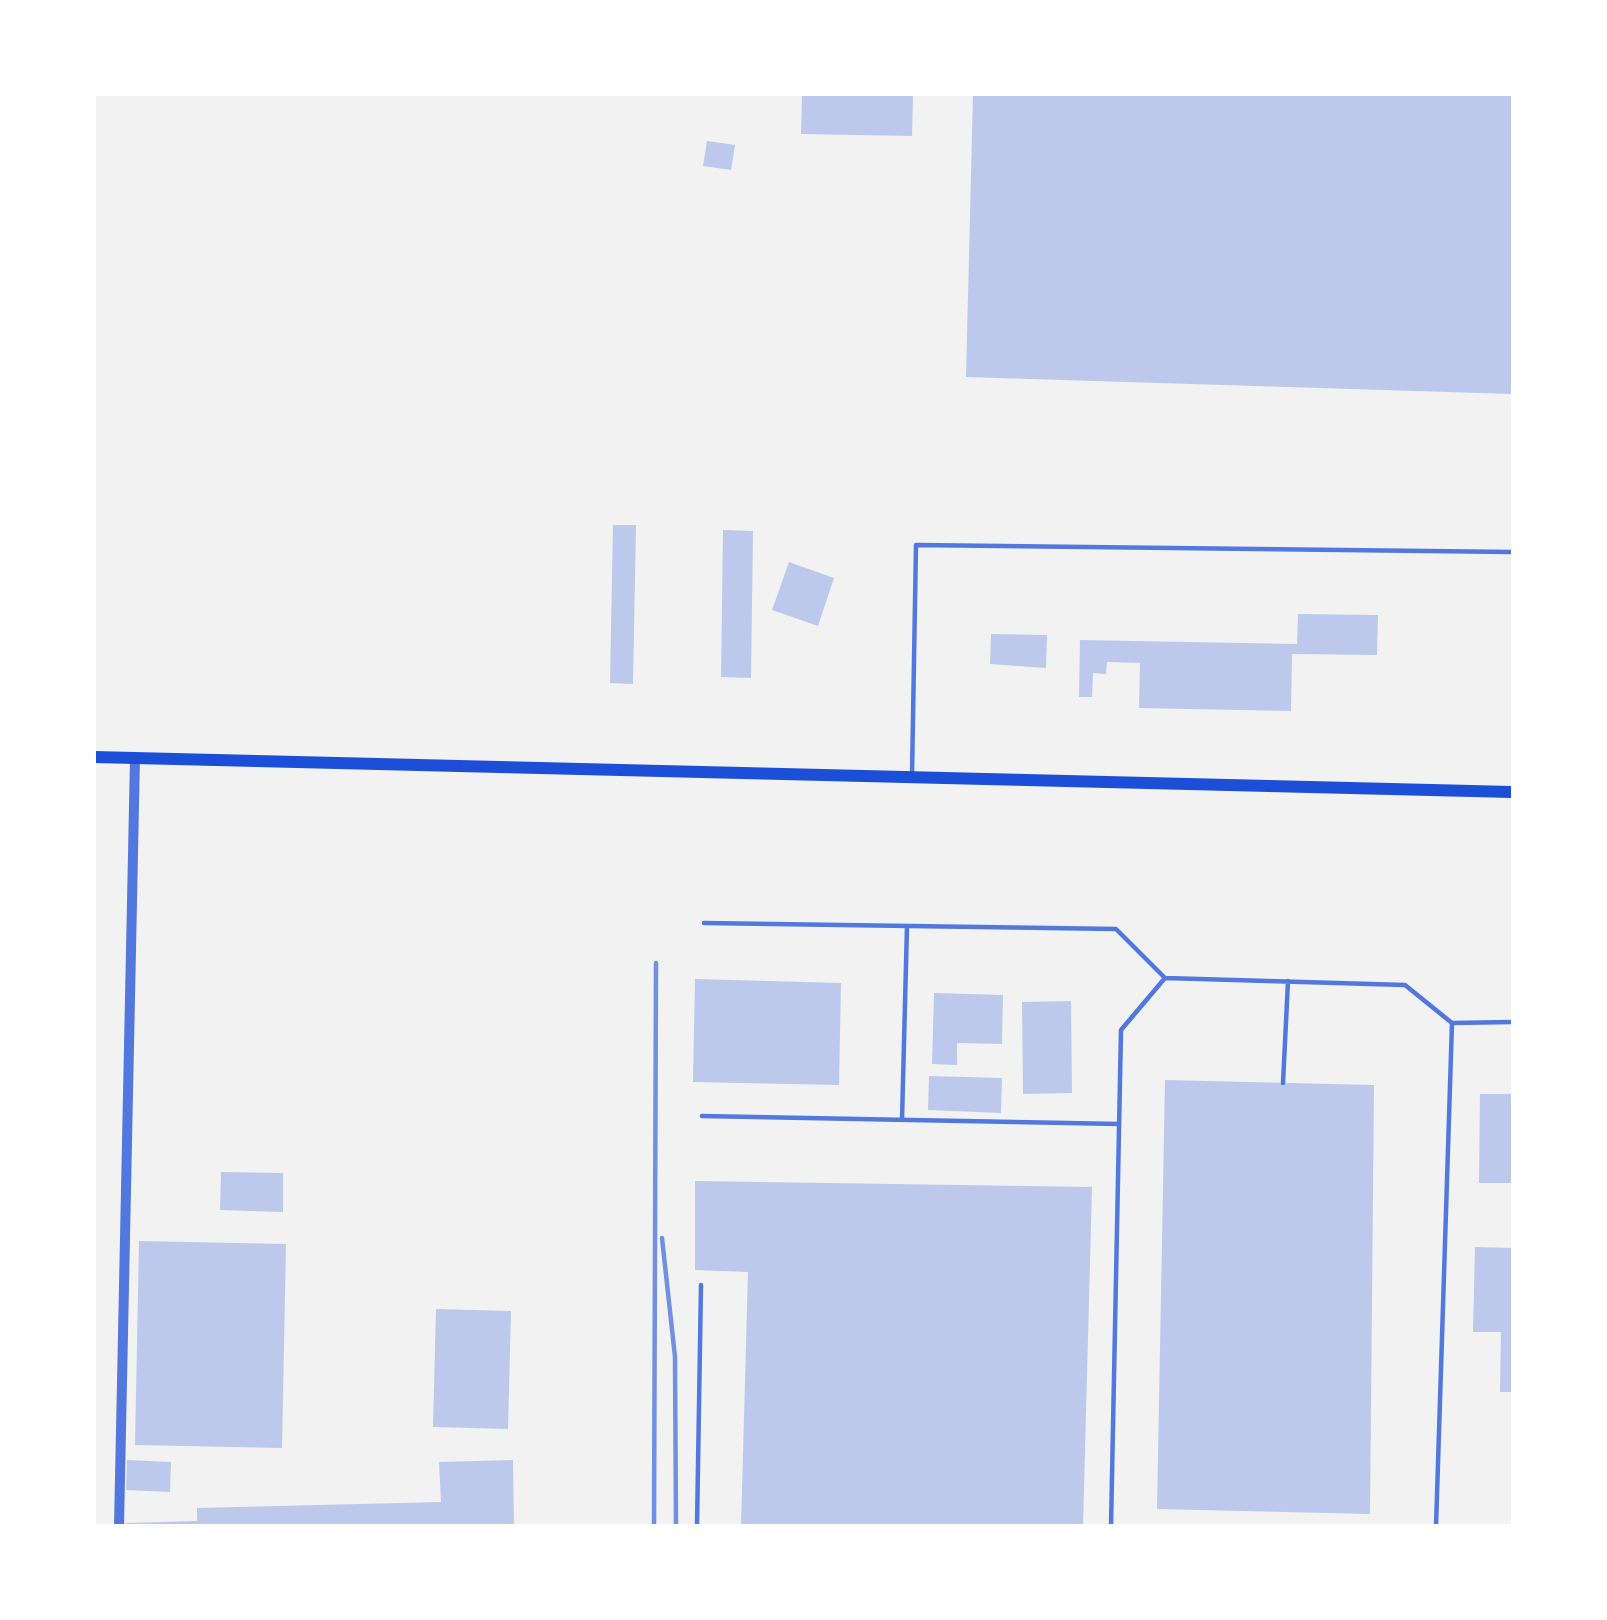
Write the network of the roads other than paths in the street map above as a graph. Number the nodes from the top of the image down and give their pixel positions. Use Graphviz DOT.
graph roads {
  1 [pos="1512,552"];
  2 [pos="94,757"];
  3 [pos="135,758"];
  4 [pos="912,776"];
  5 [pos="1512,792"];
  6 [pos="704,922"];
  7 [pos="907,926"];
  8 [pos="1165,978"];
  9 [pos="1288,981"];
  10 [pos="1512,1022"];
  11 [pos="1452,1023"];
  12 [pos="1283,1083"];
  13 [pos="702,1116"];
  14 [pos="902,1120"];
  15 [pos="1119,1124"];
  16 [pos="701,1285"];
  17 [pos="119,1526"];
  18 [pos="697,1526"];
  19 [pos="1111,1526"];
  20 [pos="1436,1526"];
  1 -- 4 [label="lane"];
  2 -- 3 [label="main road"];
  3 -- 4 [label="main road"];
  3 -- 17 [label="street"];
  4 -- 5 [label="main road"];
  6 -- 7 [label="lane"];
  7 -- 8 [label="lane"];
  7 -- 14 [label="lane"];
  8 -- 9 [label="lane"];
  8 -- 15 [label="lane"];
  9 -- 11 [label="lane"];
  9 -- 12 [label="lane"];
  10 -- 11 [label="lane"];
  11 -- 20 [label="lane"];
  13 -- 14 [label="lane"];
  14 -- 15 [label="lane"];
  15 -- 19 [label="lane"];
  16 -- 18 [label="lane"];
}
